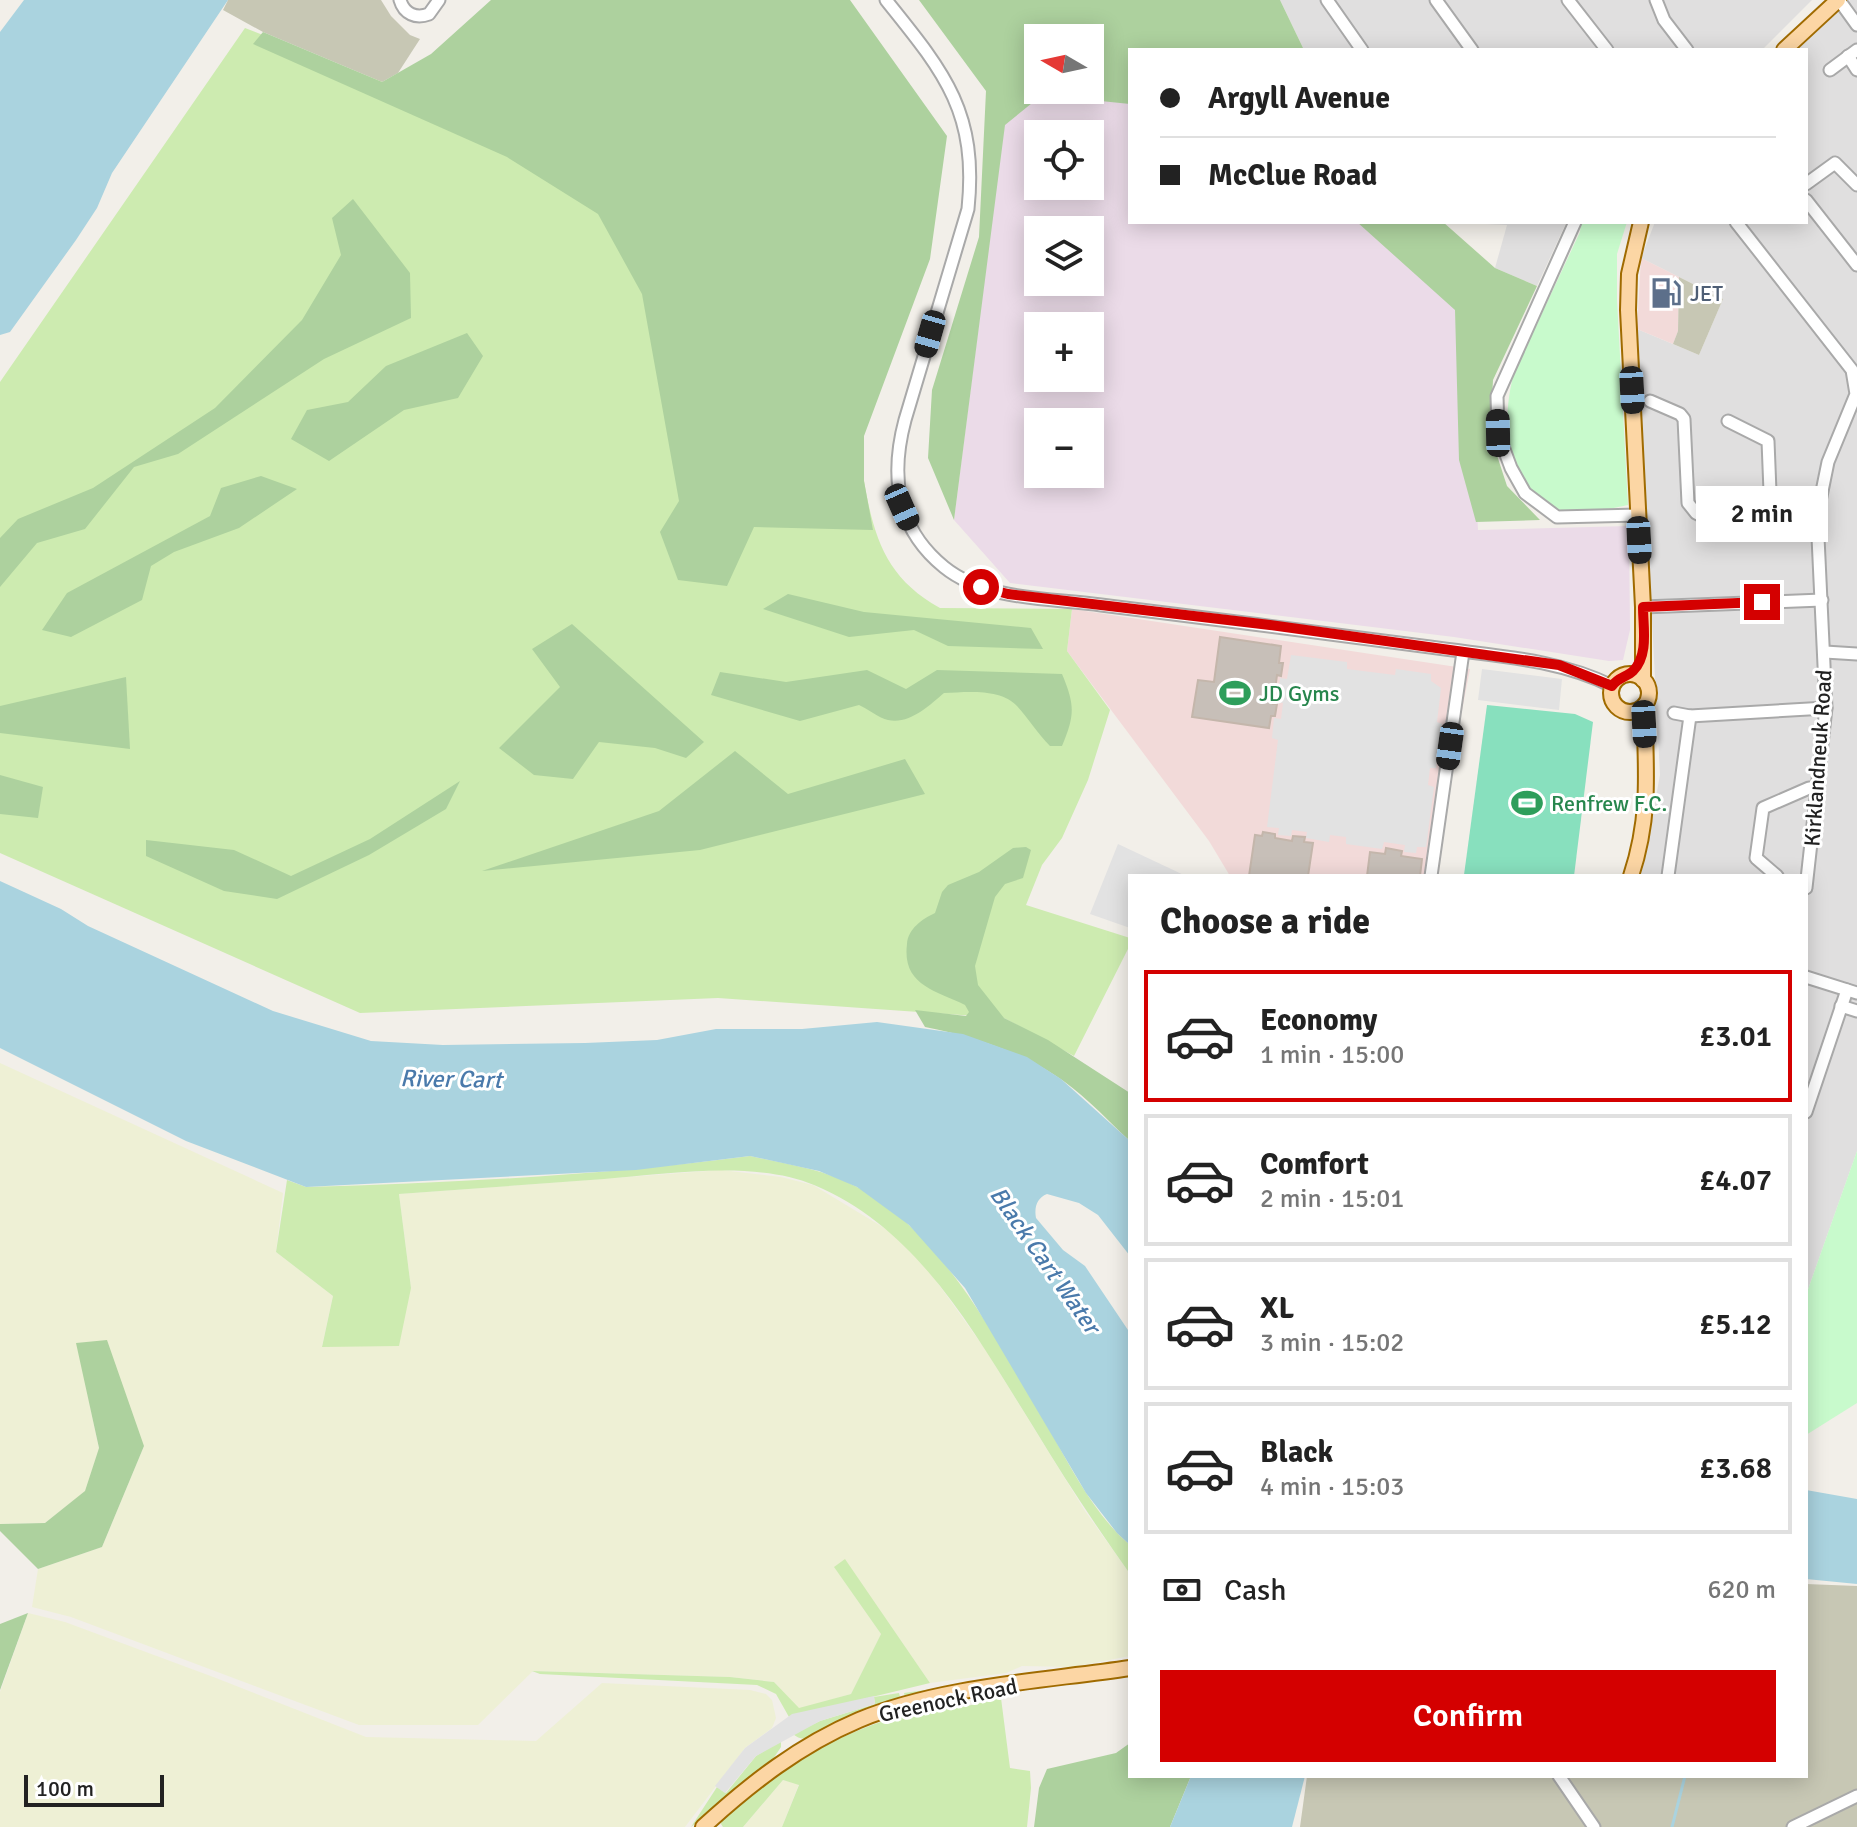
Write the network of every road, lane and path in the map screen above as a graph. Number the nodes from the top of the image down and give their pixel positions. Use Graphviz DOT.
graph roads {
  1 [pos="400,0"];
  2 [pos="439,0"];
  3 [pos="886,0"];
  4 [pos="1327,0"];
  5 [pos="1436,0"];
  6 [pos="1568,0"];
  7 [pos="1656,0"];
  8 [pos="1838,0"];
  9 [pos="1857,25"];
  10 [pos="1361,48"];
  11 [pos="1471,48"];
  12 [pos="1605,48"];
  13 [pos="1685,48"];
  14 [pos="1786,48"];
  15 [pos="1852,53"];
  16 [pos="1830,70"];
  17 [pos="1857,70"];
  18 [pos="1808,183"];
  19 [pos="1857,185"];
  20 [pos="1808,203"];
  21 [pos="1574,224"];
  22 [pos="1641,224"];
  23 [pos="1738,224"];
  24 [pos="1857,265"];
  25 [pos="1856,394"];
  26 [pos="1650,401"];
  27 [pos="1728,421"];
  28 [pos="1638,515"];
  29 [pos="1817,516"];
  30 [pos="1771,517"];
  31 [pos="1822,600"];
  32 [pos="1643,607"];
  33 [pos="1463,652"];
  34 [pos="1825,652"];
  35 [pos="1857,654"];
  36 [pos="1637,678"];
  37 [pos="1612,686"];
  38 [pos="1644,706"];
  39 [pos="1826,708"];
  40 [pos="1628,712"];
  41 [pos="1674,713"];
  42 [pos="1690,716"];
  43 [pos="1645,742"];
  44 [pos="1819,788"];
  45 [pos="1431,874"];
  46 [pos="1632,874"];
  47 [pos="1668,874"];
  48 [pos="1775,874"];
  49 [pos="1808,874"];
  50 [pos="1808,978"];
  51 [pos="1852,991"];
  52 [pos="1841,1006"];
  53 [pos="1857,1011"];
  54 [pos="1808,1106"];
  55 [pos="1128,1668"];
  56 [pos="1560,1778"];
  57 [pos="1857,1796"];
  58 [pos="703,1827"];
  59 [pos="1594,1827"];
  60 [pos="1793,1827"];
  1 -- 2 [label="street"];
  3 -- 33 [label="street"];
  4 -- 10 [label="street"];
  5 -- 11 [label="street"];
  6 -- 12 [label="street"];
  7 -- 13 [label="street"];
  8 -- 9 [label="street"];
  8 -- 14 [label="main road"];
  15 -- 16 [label="street"];
  15 -- 17 [label="street"];
  18 -- 19 [label="street"];
  20 -- 24 [label="street"];
  21 -- 28 [label="street"];
  22 -- 28 [label="main road"];
  23 -- 25 [label="street"];
  25 -- 29 [label="street, Kirklandneuk Road"];
  26 -- 30 [label="street"];
  27 -- 30 [label="street"];
  28 -- 32 [label="main road"];
  29 -- 30 [label="street"];
  29 -- 31 [label="street, Kirklandneuk Road"];
  31 -- 32 [label="street"];
  31 -- 34 [label="street, Kirklandneuk Road"];
  32 -- 36 [label="main road"];
  33 -- 37 [label="street"];
  33 -- 45 [label="street"];
  34 -- 35 [label="street"];
  34 -- 39 [label="street, Kirklandneuk Road"];
  36 -- 37 [label="main road"];
  36 -- 38 [label="main road"];
  37 -- 40 [label="main road"];
  38 -- 40 [label="main road"];
  38 -- 43 [label="main road"];
  39 -- 42 [label="street"];
  39 -- 44 [label="street, Kirklandneuk Road"];
  40 -- 43 [label="main road"];
  41 -- 42 [label="street"];
  42 -- 47 [label="street"];
  43 -- 46 [label="main road"];
  44 -- 48 [label="street"];
  44 -- 49 [label="street, Kirklandneuk Road"];
  50 -- 51 [label="street"];
  51 -- 52 [label="street"];
  52 -- 53 [label="street"];
  52 -- 54 [label="street"];
  55 -- 58 [label="main road, Greenock Road"];
  56 -- 59 [label="street"];
  57 -- 60 [label="street"];
}
